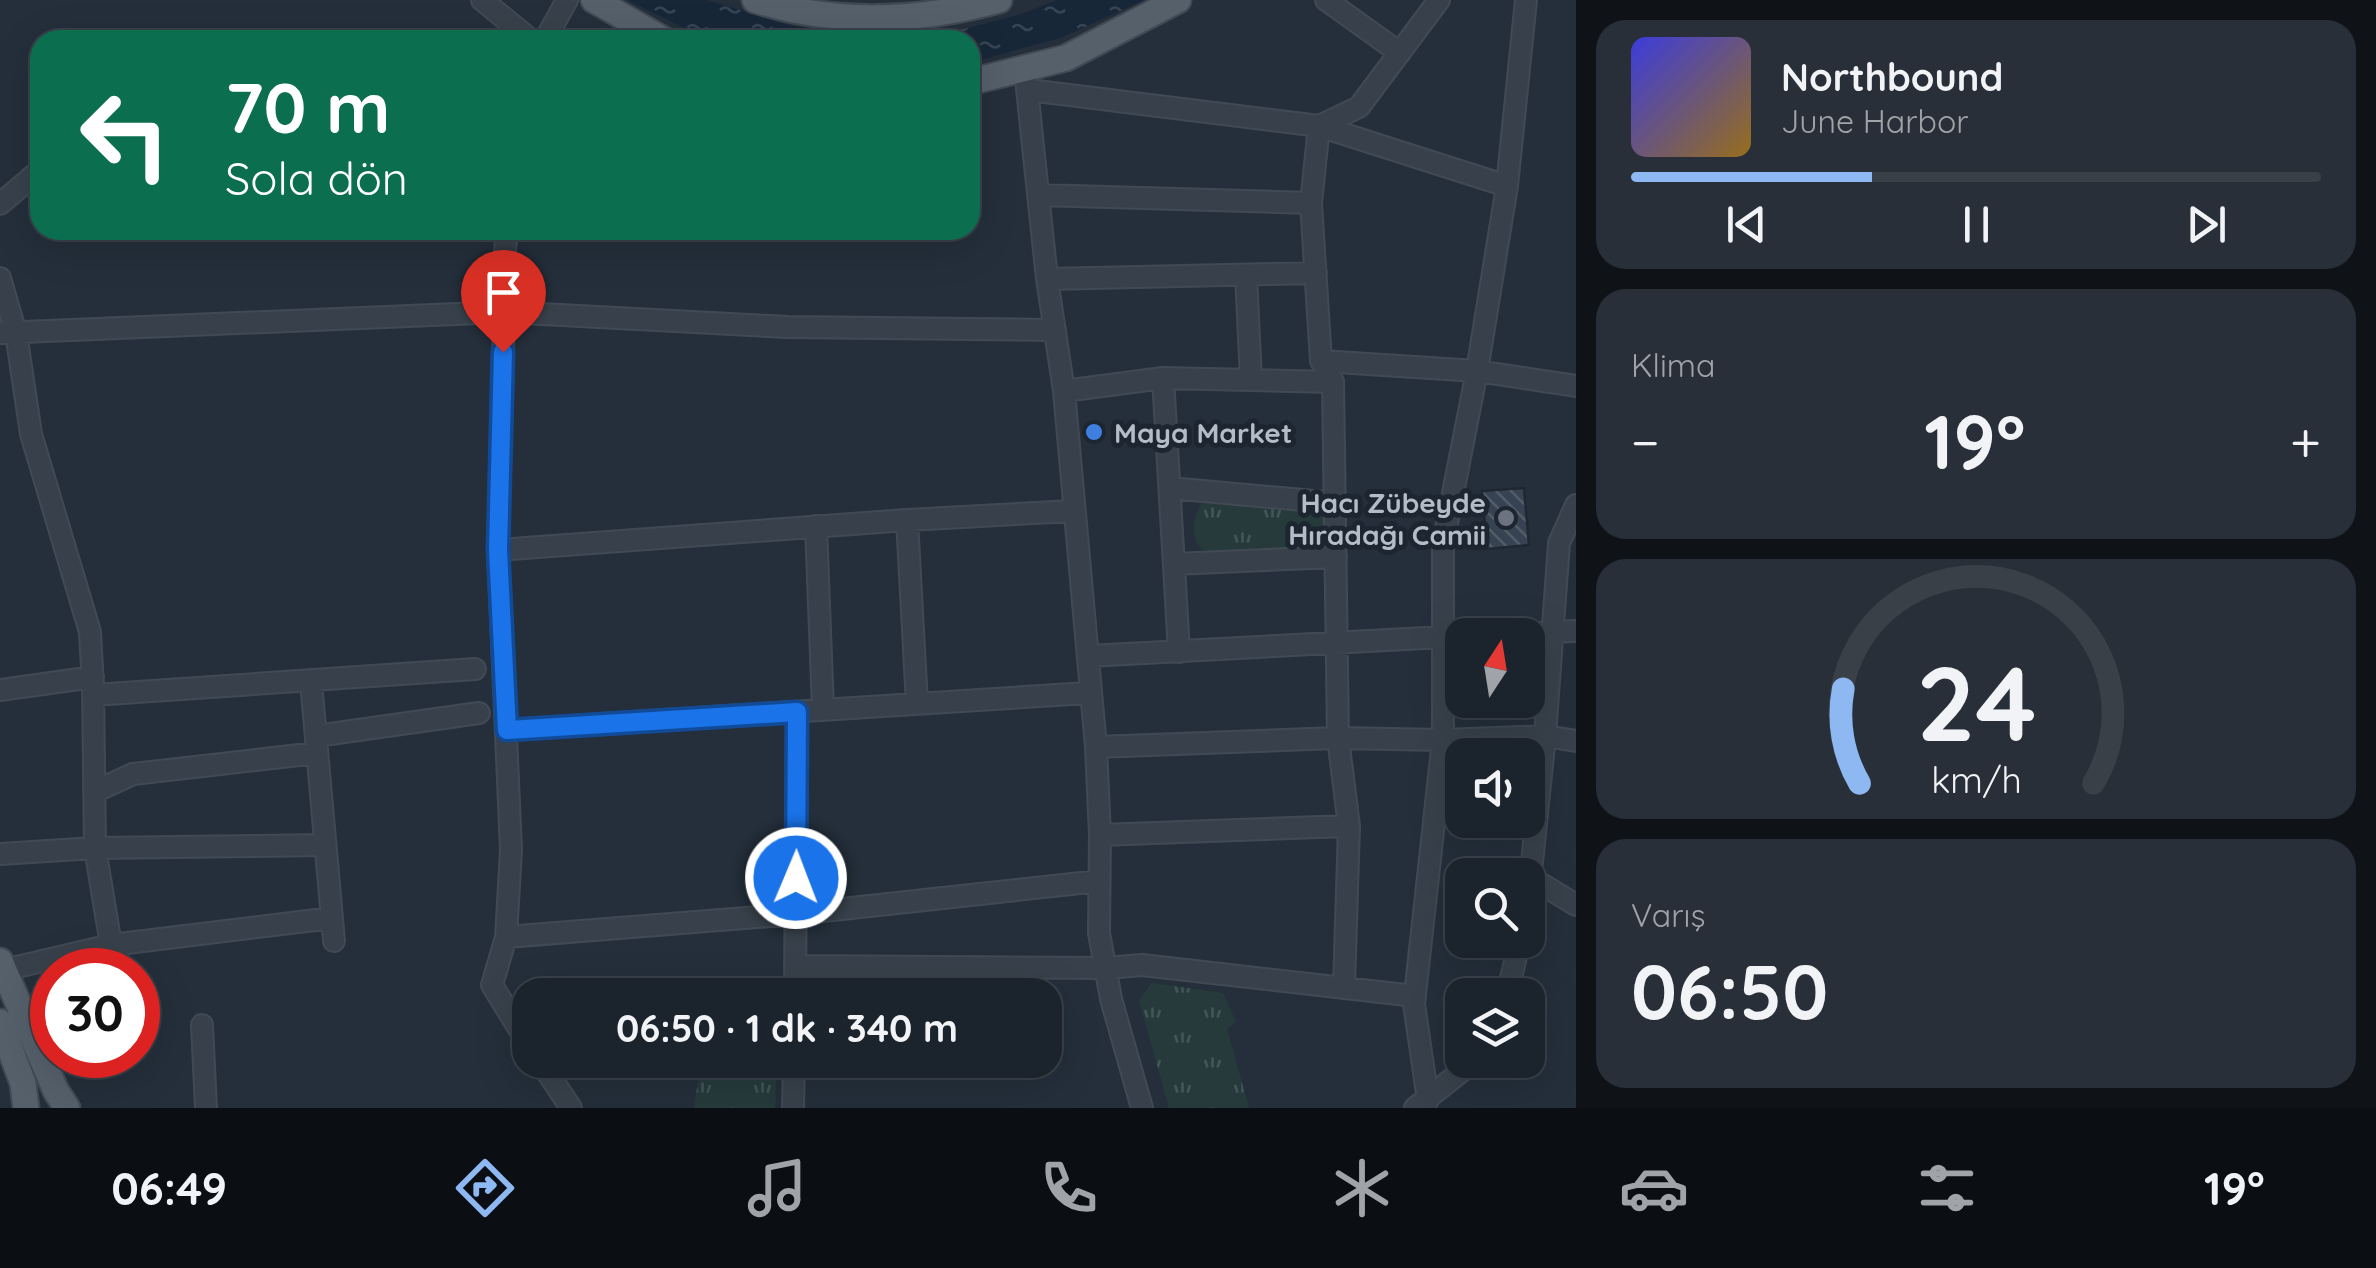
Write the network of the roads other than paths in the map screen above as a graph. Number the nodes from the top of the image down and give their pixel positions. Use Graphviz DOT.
graph roads {
  1 [pos="482,0"];
  2 [pos="568,0"];
  3 [pos="594,0"];
  4 [pos="755,0"];
  5 [pos="998,0"];
  6 [pos="1178,0"];
  7 [pos="1326,0"];
  8 [pos="1439,0"];
  9 [pos="1526,0"];
  10 [pos="958,6"];
  11 [pos="519,30"];
  12 [pos="551,30"];
  13 [pos="646,30"];
  14 [pos="1400,52"];
  15 [pos="1027,80"];
  16 [pos="980,82"];
  17 [pos="1319,126"];
  18 [pos="30,178"];
  19 [pos="1507,186"];
  20 [pos="1039,194"];
  21 [pos="1311,203"];
  22 [pos="0,204"];
  23 [pos="506,240"];
  24 [pos="1316,273"];
  25 [pos="1246,274"];
  26 [pos="0,278"];
  27 [pos="1047,279"];
  28 [pos="504,312"];
  29 [pos="1054,330"];
  30 [pos="8,333"];
  31 [pos="1322,362"];
  32 [pos="1477,371"];
  33 [pos="1163,378"];
  34 [pos="1251,380"];
  35 [pos="1333,382"];
  36 [pos="1576,386"];
  37 [pos="1064,391"];
  38 [pos="1170,488"];
  39 [pos="1336,503"];
  40 [pos="1576,506"];
  41 [pos="1073,511"];
  42 [pos="907,520"];
  43 [pos="816,526"];
  44 [pos="498,550"];
  45 [pos="1336,556"];
  46 [pos="1174,564"];
  47 [pos="1452,618"];
  48 [pos="1576,630"];
  49 [pos="1545,632"];
  50 [pos="1550,632"];
  51 [pos="1445,636"];
  52 [pos="1338,642"];
  53 [pos="1180,652"];
  54 [pos="1088,656"];
  55 [pos="475,669"];
  56 [pos="311,682"];
  57 [pos="93,686"];
  58 [pos="0,690"];
  59 [pos="1088,693"];
  60 [pos="917,704"];
  61 [pos="824,710"];
  62 [pos="797,712"];
  63 [pos="479,713"];
  64 [pos="1445,718"];
  65 [pos="507,730"];
  66 [pos="1545,736"];
  67 [pos="1338,738"];
  68 [pos="1443,740"];
  69 [pos="1576,740"];
  70 [pos="316,744"];
  71 [pos="1096,747"];
  72 [pos="94,792"];
  73 [pos="1349,826"];
  74 [pos="1100,834"];
  75 [pos="325,845"];
  76 [pos="95,848"];
  77 [pos="0,854"];
  78 [pos="1532,858"];
  79 [pos="1099,881"];
  80 [pos="1545,886"];
  81 [pos="1576,905"];
  82 [pos="796,914"];
  83 [pos="332,918"];
  84 [pos="506,937"];
  85 [pos="334,940"];
  86 [pos="110,945"];
  87 [pos="2,966"];
  88 [pos="795,966"];
  89 [pos="1106,968"];
  90 [pos="795,978"];
  91 [pos="1344,987"];
  92 [pos="1415,996"];
  93 [pos="512,1018"];
  94 [pos="0,1022"];
  95 [pos="202,1024"];
  96 [pos="551,1078"];
  97 [pos="794,1078"];
  98 [pos="1454,1078"];
  99 [pos="1422,1104"];
  100 [pos="26,1108"];
  101 [pos="67,1108"];
  102 [pos="206,1108"];
  103 [pos="571,1108"];
  104 [pos="793,1108"];
  105 [pos="1142,1108"];
  1 -- 11 [label="street"];
  2 -- 12 [label="street"];
  3 -- 13 [label="main road"];
  4 -- 10 [label="main road"];
  5 -- 10 [label="main road"];
  6 -- 15 [label="main road"];
  7 -- 14 [label="street"];
  8 -- 14 [label="street"];
  9 -- 19 [label="street"];
  14 -- 17 [label="street"];
  15 -- 16 [label="main road"];
  15 -- 17 [label="street"];
  15 -- 20 [label="street"];
  17 -- 19 [label="street"];
  17 -- 21 [label="street"];
  18 -- 22 [label="street"];
  19 -- 32 [label="street"];
  20 -- 21 [label="street"];
  20 -- 27 [label="street"];
  21 -- 24 [label="street"];
  23 -- 28 [label="street"];
  24 -- 25 [label="street"];
  24 -- 31 [label="street"];
  25 -- 27 [label="street"];
  25 -- 34 [label="street"];
  26 -- 30 [label="street"];
  27 -- 29 [label="street"];
  28 -- 29 [label="street"];
  28 -- 30 [label="street"];
  28 -- 44 [label="street"];
  29 -- 37 [label="street"];
  30 -- 57 [label="street"];
  31 -- 32 [label="street"];
  31 -- 35 [label="street"];
  32 -- 36 [label="street"];
  32 -- 47 [label="street"];
  33 -- 34 [label="street"];
  33 -- 37 [label="street"];
  33 -- 38 [label="street"];
  34 -- 35 [label="street"];
  35 -- 39 [label="street"];
  37 -- 41 [label="street"];
  38 -- 39 [label="street"];
  38 -- 46 [label="street"];
  39 -- 45 [label="street"];
  40 -- 50 [label="street"];
  41 -- 42 [label="street"];
  41 -- 54 [label="street"];
  42 -- 43 [label="street"];
  42 -- 60 [label="street"];
  43 -- 44 [label="street"];
  43 -- 61 [label="street"];
  44 -- 65 [label="street"];
  45 -- 46 [label="street"];
  45 -- 52 [label="street"];
  46 -- 53 [label="street"];
  48 -- 50 [label="street"];
  49 -- 50 [label="street"];
  50 -- 66 [label="street"];
  51 -- 52 [label="street"];
  52 -- 53 [label="street"];
  52 -- 67 [label="street"];
  53 -- 54 [label="street"];
  54 -- 59 [label="street"];
  55 -- 56 [label="street"];
  56 -- 57 [label="street"];
  56 -- 70 [label="street"];
  57 -- 58 [label="street"];
  57 -- 72 [label="street"];
  59 -- 60 [label="street"];
  59 -- 71 [label="street"];
  60 -- 61 [label="street"];
  61 -- 62 [label="street"];
  62 -- 65 [label="street"];
  62 -- 82 [label="street"];
  63 -- 70 [label="street"];
  64 -- 68 [label="street"];
  65 -- 84 [label="street"];
  66 -- 68 [label="street"];
  66 -- 69 [label="street"];
  66 -- 78 [label="street"];
  67 -- 68 [label="street"];
  67 -- 71 [label="street"];
  67 -- 73 [label="street"];
  68 -- 92 [label="street"];
  70 -- 72 [label="street"];
  70 -- 75 [label="street"];
  71 -- 74 [label="street"];
  72 -- 76 [label="street"];
  73 -- 74 [label="street"];
  73 -- 91 [label="street"];
  74 -- 79 [label="street"];
  75 -- 76 [label="street"];
  75 -- 83 [label="street"];
  76 -- 77 [label="street"];
  76 -- 86 [label="street"];
  79 -- 82 [label="street"];
  79 -- 89 [label="street"];
  80 -- 81 [label="street"];
  82 -- 84 [label="street"];
  82 -- 88 [label="street"];
  83 -- 85 [label="street"];
  83 -- 86 [label="street"];
  84 -- 93 [label="street"];
  86 -- 87 [label="street"];
  87 -- 101 [label="main road"];
  88 -- 89 [label="street"];
  88 -- 90 [label="street"];
  89 -- 91 [label="street"];
  89 -- 105 [label="street"];
  91 -- 92 [label="street"];
  92 -- 99 [label="street"];
  94 -- 100 [label="main road"];
  95 -- 102 [label="street"];
  96 -- 103 [label="street"];
  97 -- 104 [label="street"];
  98 -- 99 [label="street"];
}
